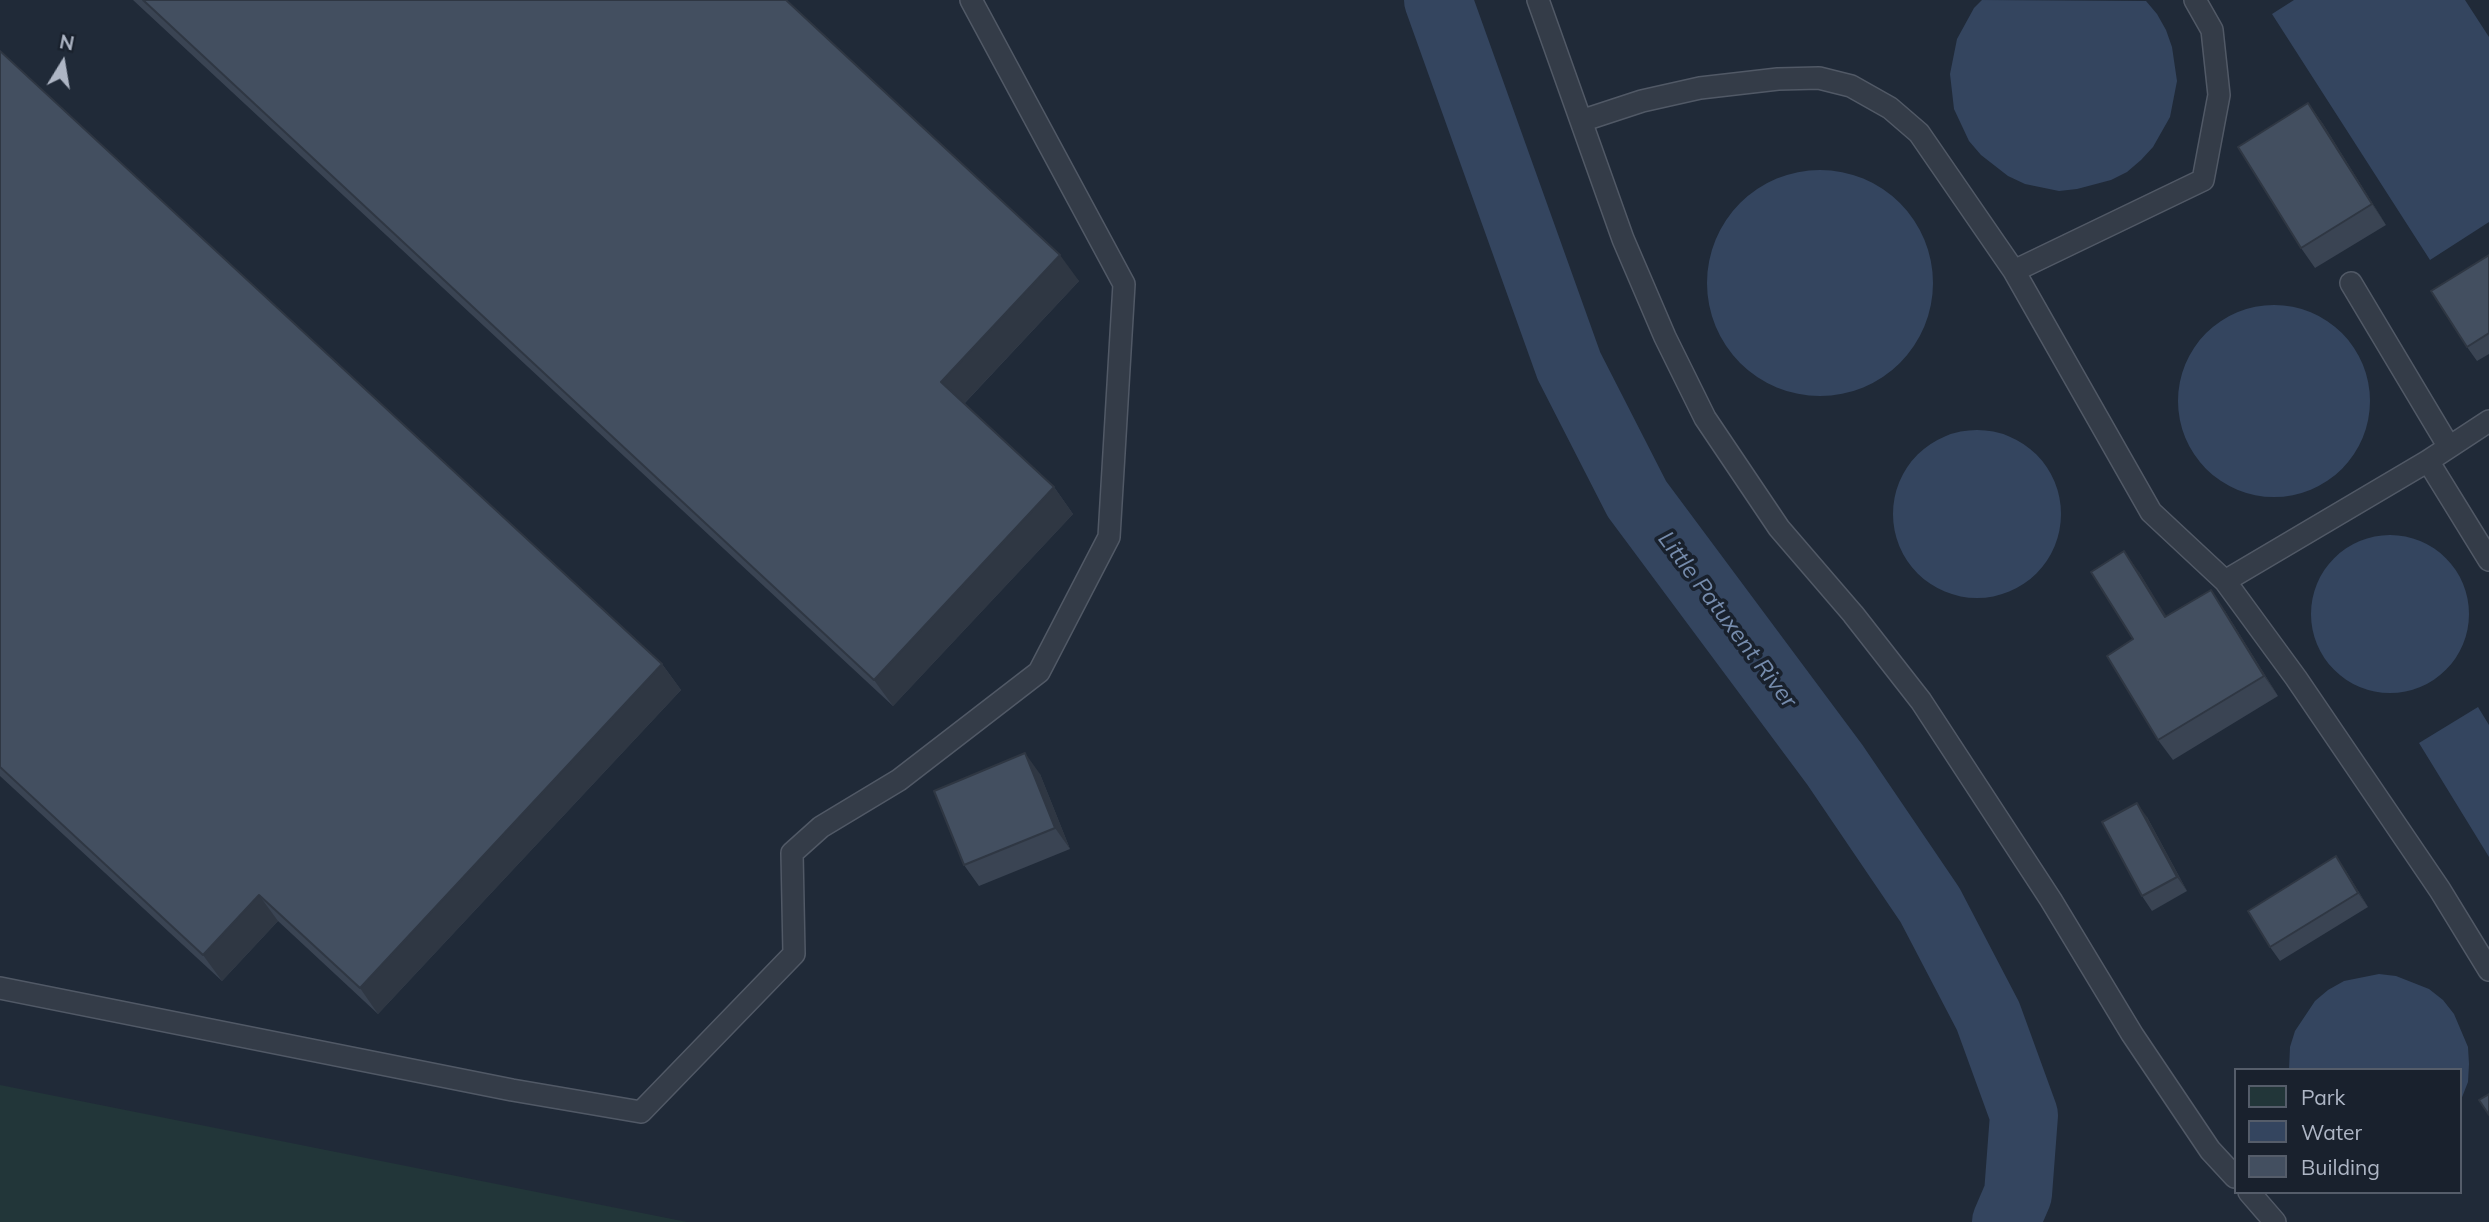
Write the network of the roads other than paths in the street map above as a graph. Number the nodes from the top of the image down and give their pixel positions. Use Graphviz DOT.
graph roads {
  1 [pos="971,0"];
  2 [pos="1538,0"];
  3 [pos="2195,0"];
  4 [pos="1581,121"];
  5 [pos="2014,271"];
  6 [pos="2351,283"];
  7 [pos="2489,421"];
  8 [pos="2449,447"];
  9 [pos="2428,461"];
  10 [pos="2489,560"];
  11 [pos="2225,581"];
  12 [pos="2489,970"];
  13 [pos="3,986"];
  14 [pos="2234,1176"];
  15 [pos="2251,1194"];
  16 [pos="2276,1222"];
  1 -- 13 [label="lane"];
  2 -- 4 [label="lane"];
  3 -- 5 [label="lane"];
  4 -- 5 [label="lane"];
  4 -- 14 [label="lane"];
  5 -- 11 [label="lane"];
  6 -- 8 [label="lane"];
  7 -- 8 [label="lane"];
  8 -- 9 [label="lane"];
  9 -- 10 [label="lane"];
  9 -- 11 [label="lane"];
  11 -- 12 [label="lane"];
  15 -- 16 [label="lane"];
}
